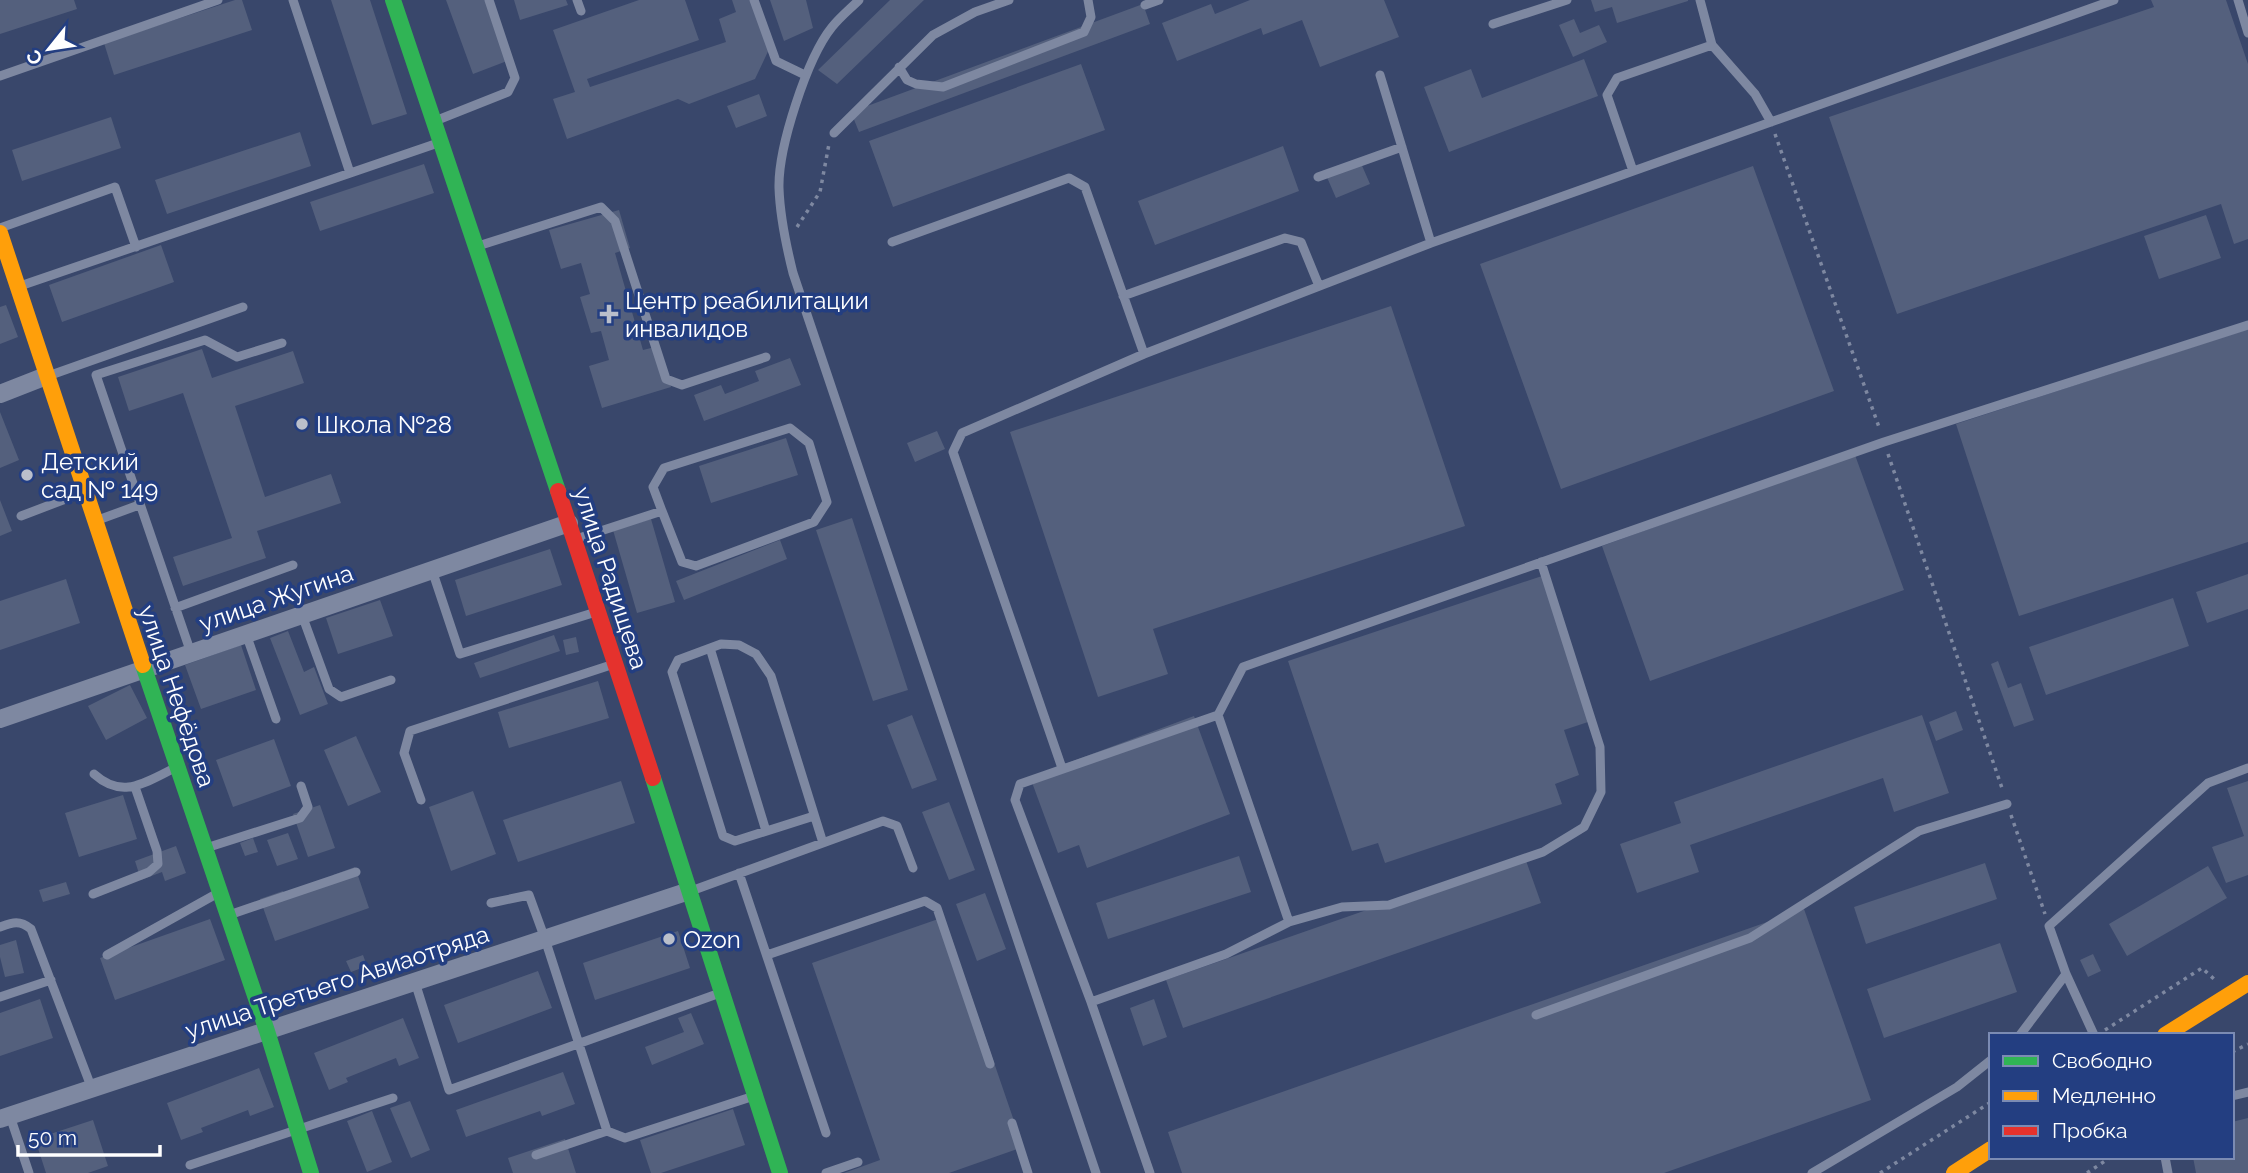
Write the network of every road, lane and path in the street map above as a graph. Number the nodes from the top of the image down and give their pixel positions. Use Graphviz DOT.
graph roads {
  1 [pos="218,0"];
  2 [pos="293,0"];
  3 [pos="393,0"];
  4 [pos="489,0"];
  5 [pos="577,0"];
  6 [pos="754,0"];
  7 [pos="859,0"];
  8 [pos="1009,0"];
  9 [pos="1088,0"];
  10 [pos="1159,0"];
  11 [pos="1567,0"];
  12 [pos="1700,0"];
  13 [pos="2114,0"];
  14 [pos="2238,0"];
  15 [pos="1145,5"];
  16 [pos="581,12"];
  17 [pos="1493,24"];
  18 [pos="2248,33"];
  19 [pos="1712,45"];
  20 [pos="899,67"];
  21 [pos="805,75"];
  22 [pos="1380,75"];
  23 [pos="0,76"];
  24 [pos="434,121"];
  25 [pos="1771,122"];
  26 [pos="834,133"];
  27 [pos="441,142"];
  28 [pos="1402,147"];
  29 [pos="1633,171"];
  30 [pos="350,173"];
  31 [pos="1318,177"];
  32 [pos="0,231"];
  33 [pos="892,242"];
  34 [pos="1431,243"];
  35 [pos="136,247"];
  36 [pos="476,247"];
  37 [pos="1319,286"];
  38 [pos="19,287"];
  39 [pos="1123,296"];
  40 [pos="243,307"];
  41 [pos="2248,325"];
  42 [pos="282,343"];
  43 [pos="1144,354"];
  44 [pos="766,357"];
  45 [pos="46,376"];
  46 [pos="0,394"];
  47 [pos="1884,442"];
  48 [pos="85,492"];
  49 [pos="139,505"];
  50 [pos="662,511"];
  51 [pos="20,516"];
  52 [pos="94,521"];
  53 [pos="572,531"];
  54 [pos="1541,562"];
  55 [pos="293,565"];
  56 [pos="432,570"];
  57 [pos="175,608"];
  58 [pos="598,611"];
  59 [pos="302,615"];
  60 [pos="246,634"];
  61 [pos="710,648"];
  62 [pos="191,653"];
  63 [pos="616,664"];
  64 [pos="144,669"];
  65 [pos="391,680"];
  66 [pos="1218,715"];
  67 [pos="0,719"];
  68 [pos="276,719"];
  69 [pos="177,767"];
  70 [pos="1062,768"];
  71 [pos="2248,768"];
  72 [pos="94,774"];
  73 [pos="301,786"];
  74 [pos="135,787"];
  75 [pos="421,800"];
  76 [pos="2007,804"];
  77 [pos="814,816"];
  78 [pos="766,831"];
  79 [pos="822,843"];
  80 [pos="204,849"];
  81 [pos="913,868"];
  82 [pos="356,872"];
  83 [pos="739,873"];
  84 [pos="689,891"];
  85 [pos="220,892"];
  86 [pos="93,894"];
  87 [pos="491,903"];
  88 [pos="228,916"];
  89 [pos="1289,922"];
  90 [pos="2049,926"];
  91 [pos="0,927"];
  92 [pos="545,939"];
  93 [pos="107,955"];
  94 [pos="766,955"];
  95 [pos="2202,968"];
  96 [pos="2066,974"];
  97 [pos="51,980"];
  98 [pos="415,982"];
  99 [pos="2248,983"];
  100 [pos="721,993"];
  101 [pos="0,997"];
  102 [pos="1091,1002"];
  103 [pos="1536,1015"];
  104 [pos="267,1031"];
  105 [pos="2022,1033"];
  106 [pos="2094,1033"];
  107 [pos="2098,1033"];
  108 [pos="2168,1033"];
  109 [pos="579,1043"];
  110 [pos="1989,1062"];
  111 [pos="989,1065"];
  112 [pos="92,1089"];
  113 [pos="755,1095"];
  114 [pos="393,1098"];
  115 [pos="1989,1103"];
  116 [pos="5,1118"];
  117 [pos="1012,1123"];
  118 [pos="297,1129"];
  119 [pos="607,1131"];
  120 [pos="826,1133"];
  121 [pos="1989,1150"];
  122 [pos="536,1155"];
  123 [pos="2108,1159"];
  124 [pos="858,1162"];
  125 [pos="190,1165"];
  126 [pos="29,1173"];
  127 [pos="311,1173"];
  128 [pos="780,1173"];
  129 [pos="826,1173"];
  130 [pos="1028,1173"];
  131 [pos="1096,1173"];
  132 [pos="1150,1173"];
  133 [pos="1812,1173"];
  134 [pos="1880,1173"];
  135 [pos="1954,1173"];
  136 [pos="2087,1173"];
  1 -- 23 [label="lane"];
  2 -- 30 [label="lane"];
  3 -- 24 [label="street, улица Радищева"];
  4 -- 24 [label="lane"];
  5 -- 16 [label="lane"];
  6 -- 21 [label="lane"];
  7 -- 21 [label="lane"];
  8 -- 20 [label="lane"];
  9 -- 20 [label="lane"];
  10 -- 15 [label="lane"];
  11 -- 17 [label="lane"];
  12 -- 19 [label="lane"];
  13 -- 25 [label="lane"];
  14 -- 18 [label="lane"];
  19 -- 25 [label="lane"];
  19 -- 29 [label="lane"];
  20 -- 26 [label="lane"];
  21 -- 131 [label="lane"];
  22 -- 28 [label="lane"];
  24 -- 27 [label="street, улица Радищева"];
  25 -- 29 [label="lane"];
  25 -- 47 [label="path"];
  27 -- 30 [label="lane"];
  27 -- 36 [label="street, улица Радищева"];
  28 -- 31 [label="lane"];
  28 -- 34 [label="lane"];
  29 -- 34 [label="lane"];
  30 -- 35 [label="lane"];
  32 -- 35 [label="lane"];
  32 -- 38 [label="street, улица Нефёдова"];
  33 -- 39 [label="lane"];
  34 -- 37 [label="lane"];
  35 -- 38 [label="lane"];
  36 -- 44 [label="lane"];
  36 -- 53 [label="street, улица Радищева"];
  37 -- 39 [label="lane"];
  37 -- 43 [label="lane"];
  38 -- 45 [label="street, улица Нефёдова"];
  39 -- 43 [label="lane"];
  40 -- 45 [label="lane"];
  41 -- 47 [label="lane"];
  42 -- 49 [label="lane"];
  43 -- 70 [label="lane"];
  45 -- 46 [label="street"];
  45 -- 48 [label="street, улица Нефёдова"];
  47 -- 54 [label="lane"];
  47 -- 76 [label="path"];
  48 -- 51 [label="lane"];
  48 -- 52 [label="street, улица Нефёдова"];
  49 -- 52 [label="lane"];
  49 -- 57 [label="lane"];
  50 -- 50 [label="lane"];
  50 -- 53 [label="lane"];
  52 -- 64 [label="street, улица Нефёдова"];
  53 -- 56 [label="street, улица Жугина"];
  53 -- 58 [label="street, улица Радищева"];
  54 -- 66 [label="lane"];
  54 -- 89 [label="lane"];
  55 -- 57 [label="lane"];
  56 -- 58 [label="lane"];
  56 -- 59 [label="street, улица Жугина"];
  57 -- 62 [label="lane"];
  58 -- 63 [label="street, улица Радищева"];
  59 -- 60 [label="street, улица Жугина"];
  59 -- 65 [label="lane"];
  60 -- 62 [label="street, улица Жугина"];
  60 -- 68 [label="lane"];
  61 -- 77 [label="lane"];
  61 -- 78 [label="lane"];
  61 -- 78 [label="lane"];
  62 -- 64 [label="street, улица Жугина"];
  63 -- 75 [label="lane"];
  63 -- 84 [label="street, улица Радищева"];
  64 -- 67 [label="street, улица Жугина"];
  64 -- 69 [label="street, улица Нефёдова"];
  66 -- 70 [label="lane"];
  66 -- 89 [label="lane"];
  69 -- 74 [label="lane"];
  69 -- 80 [label="street, улица Нефёдова"];
  70 -- 102 [label="lane"];
  71 -- 90 [label="lane"];
  72 -- 74 [label="lane"];
  73 -- 80 [label="lane"];
  74 -- 86 [label="lane"];
  76 -- 90 [label="path"];
  76 -- 103 [label="lane"];
  77 -- 78 [label="lane"];
  77 -- 79 [label="lane"];
  79 -- 81 [label="lane"];
  79 -- 83 [label="lane"];
  80 -- 85 [label="street, улица Нефёдова"];
  82 -- 88 [label="lane"];
  83 -- 84 [label="lane"];
  83 -- 94 [label="lane"];
  84 -- 92 [label="street, улица Третьего Авиаотряда"];
  84 -- 100 [label="street, улица Радищева"];
  85 -- 88 [label="street, улица Нефёдова"];
  85 -- 93 [label="lane"];
  87 -- 92 [label="lane"];
  88 -- 104 [label="street, улица Нефёдова"];
  89 -- 102 [label="lane"];
  90 -- 96 [label="lane"];
  91 -- 97 [label="lane"];
  92 -- 98 [label="street, улица Третьего Авиаотряда"];
  92 -- 109 [label="lane"];
  94 -- 111 [label="lane"];
  94 -- 120 [label="lane"];
  95 -- 107 [label="path"];
  96 -- 105 [label="lane"];
  96 -- 106 [label="lane"];
  97 -- 101 [label="lane"];
  97 -- 112 [label="lane"];
  98 -- 104 [label="street, улица Третьего Авиаотряда"];
  98 -- 109 [label="lane"];
  99 -- 108 [label="street"];
  100 -- 109 [label="lane"];
  100 -- 113 [label="street, улица Радищева"];
  102 -- 132 [label="lane"];
  104 -- 112 [label="street, улица Третьего Авиаотряда"];
  104 -- 118 [label="street, улица Нефёдова"];
  109 -- 119 [label="lane"];
  110 -- 133 [label="lane"];
  112 -- 116 [label="street, улица Третьего Авиаотряда"];
  113 -- 119 [label="lane"];
  113 -- 128 [label="street, улица Радищева"];
  114 -- 118 [label="lane"];
  115 -- 134 [label="path"];
  116 -- 126 [label="lane"];
  117 -- 130 [label="lane"];
  118 -- 125 [label="lane"];
  118 -- 127 [label="street, улица Нефёдова"];
  119 -- 122 [label="lane"];
  121 -- 135 [label="street"];
  123 -- 136 [label="path"];
  124 -- 129 [label="lane"];
}
